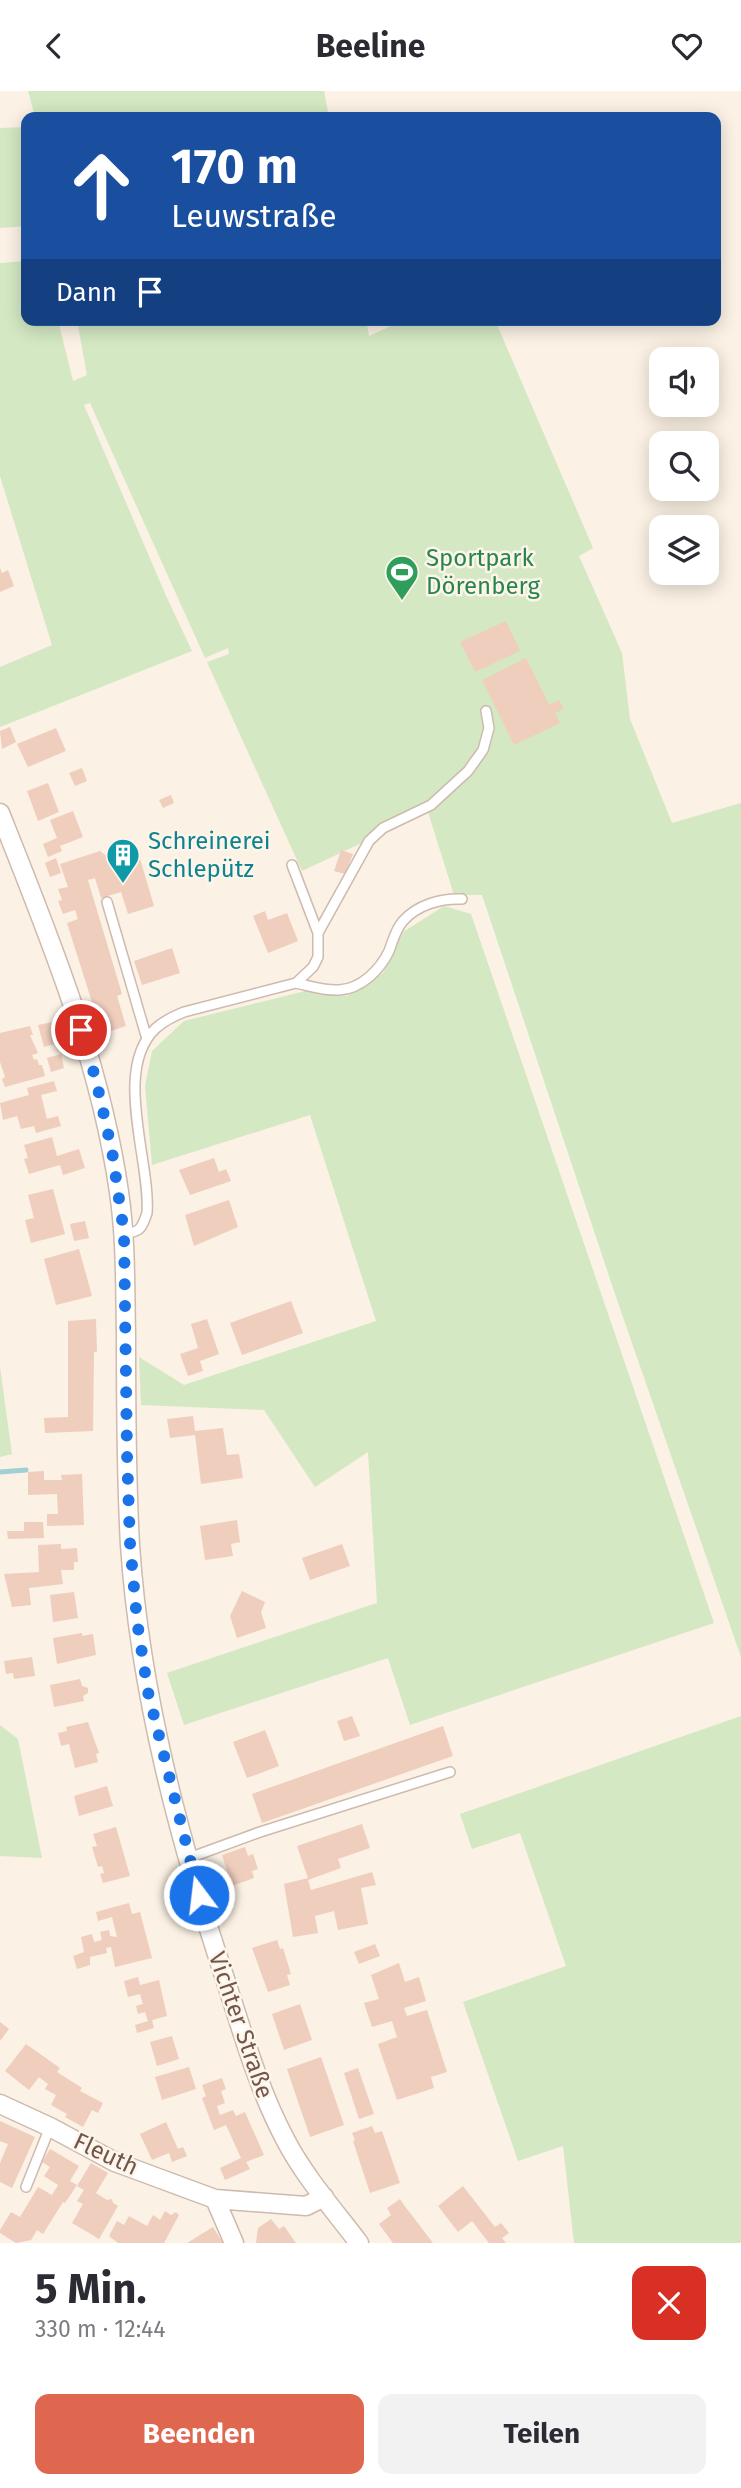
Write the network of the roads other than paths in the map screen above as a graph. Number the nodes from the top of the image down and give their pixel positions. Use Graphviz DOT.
graph roads {
  1 [pos="486,711"];
  2 [pos="0,813"];
  3 [pos="292,865"];
  4 [pos="462,899"];
  5 [pos="107,902"];
  6 [pos="318,933"];
  7 [pos="296,983"];
  8 [pos="147,1039"];
  9 [pos="124,1233"];
  10 [pos="450,1772"];
  11 [pos="189,1858"];
  12 [pos="0,2104"];
  13 [pos="50,2127"];
  14 [pos="26,2187"];
  15 [pos="324,2197"];
  16 [pos="215,2199"];
  17 [pos="234,2243"];
  18 [pos="359,2243"];
  1 -- 6 [label="lane"];
  2 -- 9 [label="street, Vichter Straße"];
  3 -- 6 [label="lane"];
  4 -- 7 [label="lane"];
  5 -- 8 [label="lane"];
  6 -- 7 [label="lane"];
  7 -- 8 [label="lane"];
  8 -- 9 [label="lane"];
  9 -- 11 [label="street, Vichter Straße"];
  10 -- 11 [label="lane"];
  11 -- 15 [label="street, Vichter Straße"];
  12 -- 13 [label="street, Fleuth"];
  13 -- 14 [label="lane"];
  13 -- 16 [label="street, Fleuth"];
  15 -- 16 [label="street, Fleuth"];
  15 -- 18 [label="street, Vichter Straße"];
  16 -- 17 [label="street"];
}
